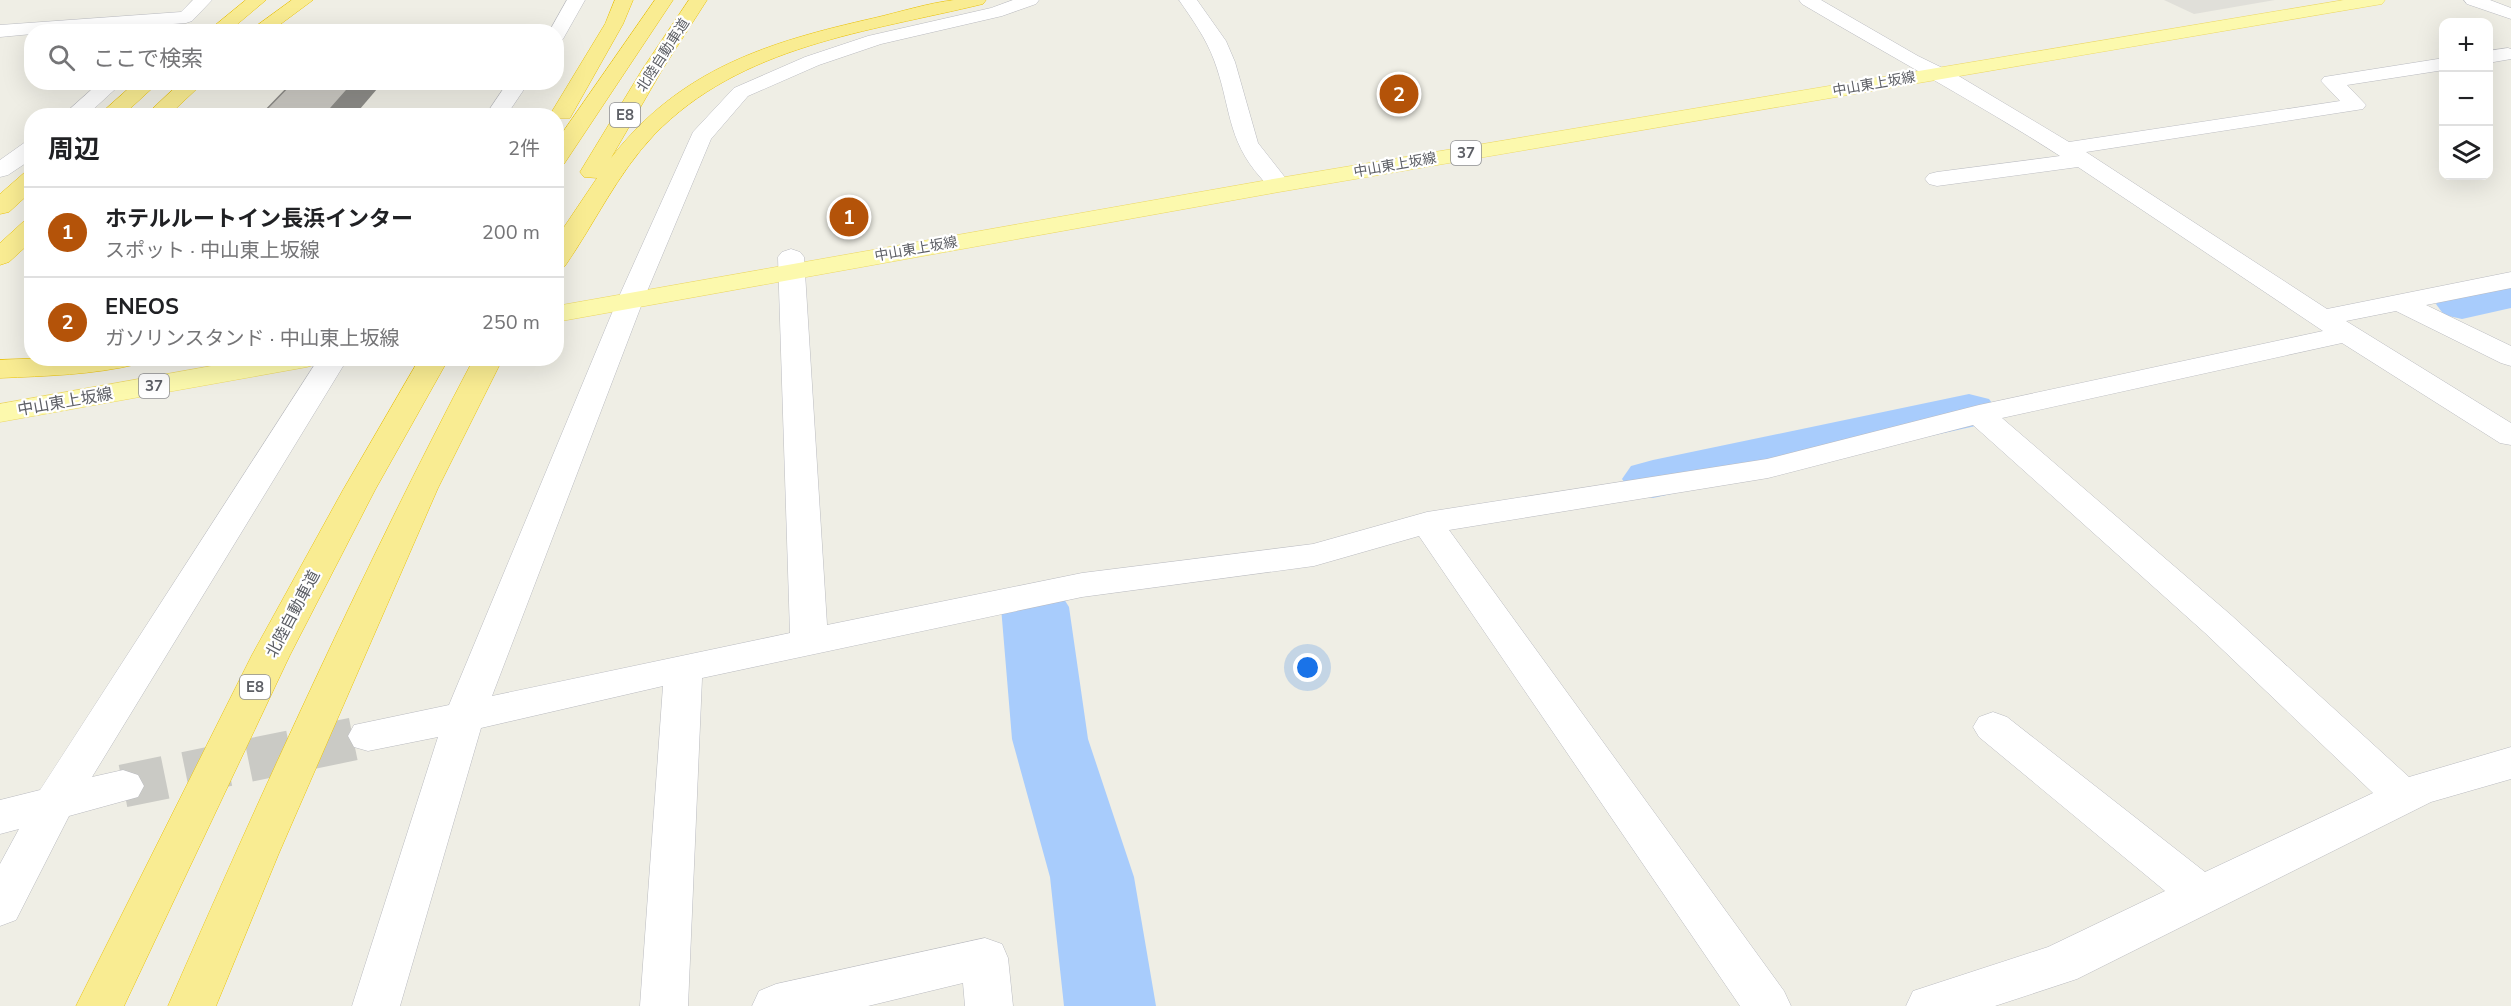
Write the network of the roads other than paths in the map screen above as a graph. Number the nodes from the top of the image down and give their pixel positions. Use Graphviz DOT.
graph roads {
  1 [pos="260,0"];
  2 [pos="290,0"];
  3 [pos="304,0"];
  4 [pos="576,0"];
  5 [pos="624,0"];
  6 [pos="664,0"];
  7 [pos="698,0"];
  8 [pos="977,0"];
  9 [pos="1030,0"];
  10 [pos="1188,0"];
  11 [pos="1808,0"];
  12 [pos="2318,0"];
  13 [pos="2376,0"];
  14 [pos="2473,0"];
  15 [pos="197,14"];
  16 [pos="2511,14"];
  17 [pos="81,24"];
  18 [pos="226,24"];
  19 [pos="264,24"];
  20 [pos="268,24"];
  21 [pos="562,24"];
  22 [pos="24,29"];
  23 [pos="0,31"];
  24 [pos="24,48"];
  25 [pos="0,49"];
  26 [pos="2510,54"];
  27 [pos="2493,56"];
  28 [pos="2439,65"];
  29 [pos="1930,69"];
  30 [pos="103,90"];
  31 [pos="139,90"];
  32 [pos="185,90"];
  33 [pos="513,90"];
  34 [pos="82,108"];
  35 [pos="118,108"];
  36 [pos="163,108"];
  37 [pos="501,108"];
  38 [pos="564,109"];
  39 [pos="564,147"];
  40 [pos="24,153"];
  41 [pos="2073,154"];
  42 [pos="0,170"];
  43 [pos="1937,179"];
  44 [pos="1274,180"];
  45 [pos="24,185"];
  46 [pos="0,207"];
  47 [pos="564,220"];
  48 [pos="24,226"];
  49 [pos="24,234"];
  50 [pos="0,246"];
  51 [pos="564,248"];
  52 [pos="0,257"];
  53 [pos="791,264"];
  54 [pos="2511,280"];
  55 [pos="634,292"];
  56 [pos="564,296"];
  57 [pos="2400,303"];
  58 [pos="564,312"];
  59 [pos="2334,326"];
  60 [pos="2511,357"];
  61 [pos="69,366"];
  62 [pos="139,366"];
  63 [pos="262,366"];
  64 [pos="329,366"];
  65 [pos="493,366"];
  66 [pos="430,367"];
  67 [pos="0,369"];
  68 [pos="0,392"];
  69 [pos="0,413"];
  70 [pos="1979,414"];
  71 [pos="2504,426"];
  72 [pos="1427,523"];
  73 [pos="808,641"];
  74 [pos="683,668"];
  75 [pos="464,717"];
  76 [pos="1994,727"];
  77 [pos="368,736"];
  78 [pos="2511,763"];
  79 [pos="123,786"];
  80 [pos="2404,797"];
  81 [pos="54,804"];
  82 [pos="0,817"];
  83 [pos="2201,895"];
  84 [pos="0,907"];
  85 [pos="100,1006"];
  86 [pos="192,1006"];
  87 [pos="376,1006"];
  88 [pos="664,1006"];
  89 [pos="776,1006"];
  90 [pos="989,1006"];
  91 [pos="1767,1006"];
  92 [pos="1930,1006"];
  1 -- 18 [label="highway"];
  2 -- 19 [label="highway"];
  3 -- 20 [label="highway"];
  4 -- 21 [label="street"];
  5 -- 38 [label="highway"];
  6 -- 39 [label="highway, 北陸自動車道 / E8"];
  7 -- 47 [label="highway, 北陸自動車道 / E8"];
  8 -- 51 [label="highway"];
  9 -- 55 [label="street"];
  10 -- 44 [label="street"];
  11 -- 29 [label="street"];
  12 -- 29 [label="main road, 中山東上坂線 / 37"];
  13 -- 29 [label="main road, 中山東上坂線 / 37"];
  14 -- 16 [label="street"];
  15 -- 17 [label="street"];
  22 -- 23 [label="street"];
  24 -- 25 [label="street"];
  26 -- 27 [label="street"];
  28 -- 41 [label="street"];
  29 -- 41 [label="street"];
  29 -- 44 [label="main road, 中山東上坂線 / 37"];
  30 -- 34 [label="street"];
  31 -- 35 [label="highway"];
  32 -- 36 [label="highway"];
  33 -- 37 [label="street"];
  40 -- 42 [label="street"];
  41 -- 43 [label="street"];
  41 -- 59 [label="street"];
  44 -- 53 [label="main road, 中山東上坂線 / 37"];
  45 -- 46 [label="highway"];
  48 -- 50 [label="highway"];
  49 -- 52 [label="highway"];
  53 -- 55 [label="main road, 中山東上坂線 / 37"];
  53 -- 73 [label="street"];
  54 -- 57 [label="street"];
  55 -- 56 [label="main road, 中山東上坂線 / 37"];
  55 -- 58 [label="main road, 中山東上坂線 / 37"];
  55 -- 75 [label="street"];
  57 -- 59 [label="street"];
  57 -- 60 [label="street"];
  59 -- 70 [label="street"];
  59 -- 71 [label="street"];
  61 -- 67 [label="highway"];
  62 -- 68 [label="main road, 中山東上坂線 / 37"];
  63 -- 69 [label="main road, 中山東上坂線 / 37"];
  64 -- 81 [label="street"];
  65 -- 86 [label="highway"];
  66 -- 85 [label="highway, 北陸自動車道 / E8"];
  70 -- 72 [label="street"];
  70 -- 80 [label="street"];
  72 -- 73 [label="street"];
  72 -- 91 [label="street"];
  73 -- 74 [label="street"];
  74 -- 75 [label="street"];
  74 -- 88 [label="street"];
  75 -- 77 [label="street"];
  75 -- 87 [label="street"];
  76 -- 83 [label="street"];
  78 -- 80 [label="street"];
  79 -- 81 [label="street"];
  80 -- 83 [label="street"];
  81 -- 82 [label="street"];
  81 -- 84 [label="street"];
  83 -- 92 [label="street"];
  89 -- 90 [label="street"];
}
